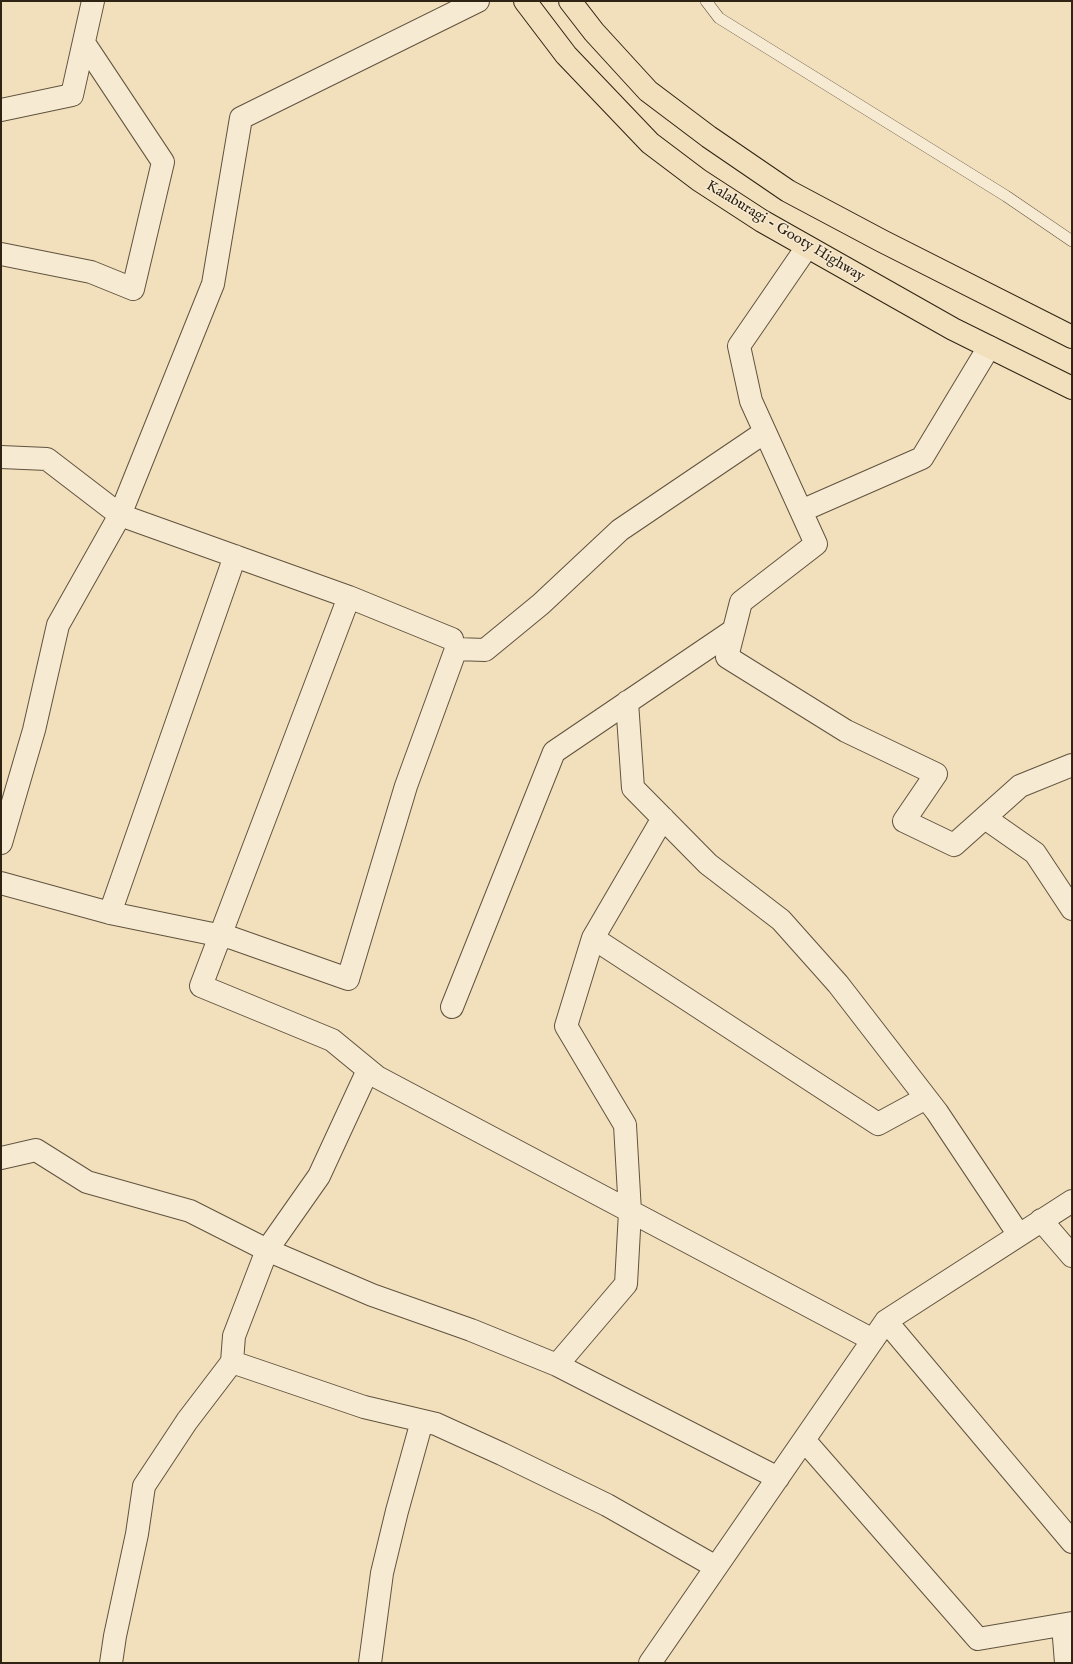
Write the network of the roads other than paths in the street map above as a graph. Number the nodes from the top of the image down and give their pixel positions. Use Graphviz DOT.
graph roads {
  1 [pos="93,1"];
  2 [pos="478,1"];
  3 [pos="525,1"];
  4 [pos="570,1"];
  5 [pos="706,1"];
  6 [pos="84,42"];
  7 [pos="1,110"];
  8 [pos="1072,241"];
  9 [pos="808,247"];
  10 [pos="1,254"];
  11 [pos="1072,337"];
  12 [pos="989,347"];
  13 [pos="1072,388"];
  14 [pos="765,432"];
  15 [pos="1,457"];
  16 [pos="801,511"];
  17 [pos="120,515"];
  18 [pos="235,556"];
  19 [pos="349,597"];
  20 [pos="734,630"];
  21 [pos="452,639"];
  22 [pos="627,702"];
  23 [pos="1072,765"];
  24 [pos="663,818"];
  25 [pos="985,818"];
  26 [pos="1,843"];
  27 [pos="1,883"];
  28 [pos="1072,909"];
  29 [pos="110,913"];
  30 [pos="220,935"];
  31 [pos="593,938"];
  32 [pos="452,1007"];
  33 [pos="368,1070"];
  34 [pos="926,1098"];
  35 [pos="1,1158"];
  36 [pos="1072,1201"];
  37 [pos="630,1212"];
  38 [pos="1041,1220"];
  39 [pos="1018,1235"];
  40 [pos="266,1250"];
  41 [pos="1072,1256"];
  42 [pos="886,1321"];
  43 [pos="873,1340"];
  44 [pos="232,1362"];
  45 [pos="557,1365"];
  46 [pos="422,1421"];
  47 [pos="804,1440"];
  48 [pos="778,1478"];
  49 [pos="1072,1542"];
  50 [pos="716,1567"];
  51 [pos="1068,1624"];
  52 [pos="111,1663"];
  53 [pos="370,1663"];
  54 [pos="650,1663"];
  55 [pos="1066,1663"];
  1 -- 6 [label="street"];
  2 -- 17 [label="street"];
  3 -- 9 [label="highway, Kalaburagi - Gooty Highway"];
  4 -- 11 [label="highway"];
  5 -- 8 [label="lane"];
  6 -- 7 [label="street"];
  6 -- 10 [label="street"];
  9 -- 12 [label="highway, Kalaburagi - Gooty Highway"];
  9 -- 14 [label="street"];
  12 -- 13 [label="highway, Kalaburagi - Gooty Highway"];
  12 -- 16 [label="street"];
  14 -- 16 [label="street"];
  14 -- 30 [label="street"];
  15 -- 17 [label="street"];
  16 -- 20 [label="street"];
  17 -- 18 [label="street"];
  17 -- 26 [label="street"];
  18 -- 19 [label="street"];
  18 -- 29 [label="street"];
  19 -- 21 [label="street"];
  19 -- 30 [label="street"];
  20 -- 22 [label="street"];
  20 -- 25 [label="street"];
  22 -- 24 [label="street"];
  22 -- 32 [label="street"];
  23 -- 25 [label="street"];
  24 -- 31 [label="street"];
  24 -- 34 [label="street"];
  25 -- 28 [label="street"];
  27 -- 29 [label="street"];
  29 -- 30 [label="street"];
  30 -- 33 [label="street"];
  31 -- 34 [label="street"];
  31 -- 37 [label="street"];
  33 -- 37 [label="street"];
  33 -- 40 [label="street"];
  34 -- 39 [label="street"];
  35 -- 40 [label="street"];
  36 -- 38 [label="street"];
  37 -- 43 [label="street"];
  37 -- 45 [label="street"];
  38 -- 39 [label="street"];
  38 -- 41 [label="street"];
  39 -- 42 [label="street"];
  40 -- 44 [label="street"];
  40 -- 45 [label="street"];
  42 -- 43 [label="street"];
  42 -- 49 [label="street"];
  43 -- 47 [label="street"];
  44 -- 46 [label="street"];
  44 -- 52 [label="street"];
  45 -- 48 [label="street"];
  46 -- 50 [label="street"];
  46 -- 53 [label="street"];
  47 -- 48 [label="street"];
  47 -- 51 [label="street"];
  48 -- 50 [label="street"];
  50 -- 54 [label="street"];
  51 -- 55 [label="street"];
}
